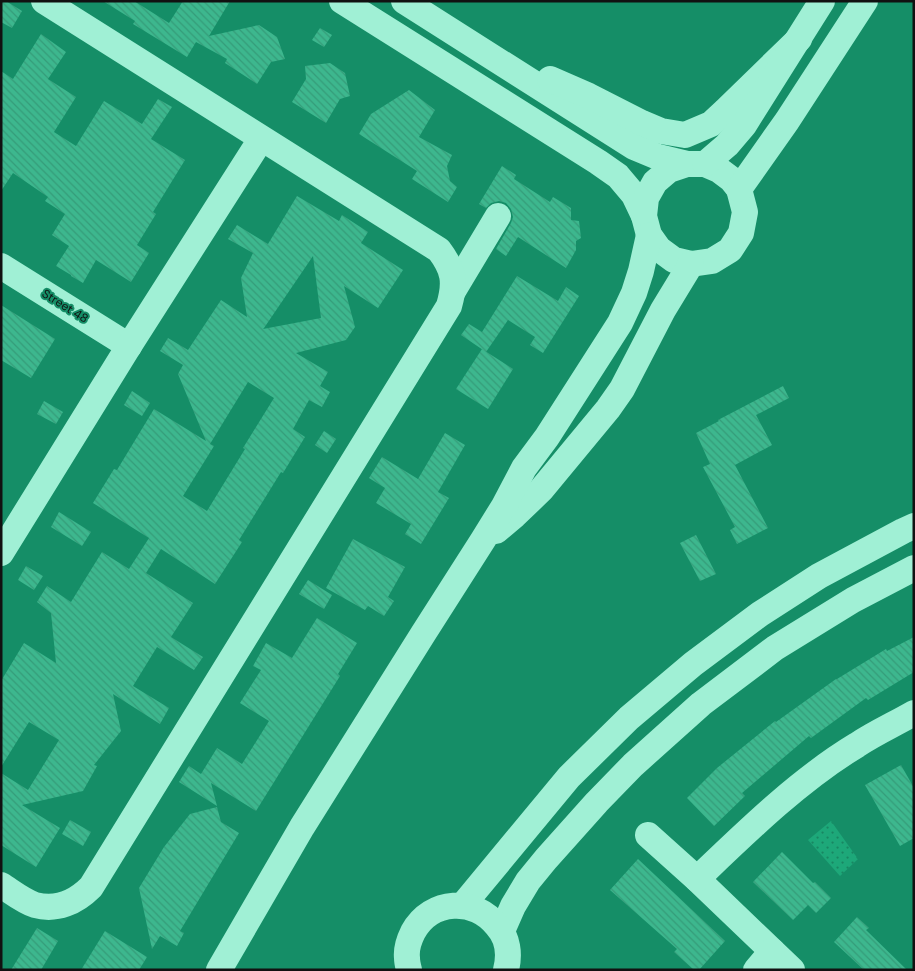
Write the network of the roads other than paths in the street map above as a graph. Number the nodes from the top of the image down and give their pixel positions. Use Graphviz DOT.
graph roads {
  1 [pos="44,1"];
  2 [pos="342,1"];
  3 [pos="404,1"];
  4 [pos="822,1"];
  5 [pos="865,1"];
  6 [pos="799,39"];
  7 [pos="503,64"];
  8 [pos="261,139"];
  9 [pos="696,164"];
  10 [pos="739,189"];
  11 [pos="498,216"];
  12 [pos="646,226"];
  13 [pos="691,264"];
  14 [pos="1,266"];
  15 [pos="453,292"];
  16 [pos="129,346"];
  17 [pos="914,526"];
  18 [pos="483,540"];
  19 [pos="1,553"];
  20 [pos="914,568"];
  21 [pos="911,722"];
  22 [pos="648,835"];
  23 [pos="697,879"];
  24 [pos="1,885"];
  25 [pos="463,906"];
  26 [pos="502,931"];
  27 [pos="764,960"];
  28 [pos="508,969"];
  29 [pos="219,970"];
  30 [pos="409,970"];
  31 [pos="792,970"];
  1 -- 8 [label="street"];
  2 -- 12 [label="street"];
  3 -- 7 [label="street"];
  4 -- 6 [label="street"];
  5 -- 10 [label="street"];
  6 -- 7 [label="street"];
  6 -- 9 [label="street"];
  7 -- 9 [label="street"];
  8 -- 15 [label="street"];
  8 -- 16 [label="street"];
  9 -- 10 [label="street"];
  9 -- 12 [label="street"];
  10 -- 13 [label="street"];
  11 -- 15 [label="street"];
  12 -- 13 [label="street"];
  12 -- 18 [label="street"];
  13 -- 18 [label="street"];
  14 -- 16 [label="street, Street 48"];
  15 -- 24 [label="street"];
  16 -- 19 [label="street"];
  17 -- 25 [label="street"];
  18 -- 29 [label="street"];
  20 -- 26 [label="street"];
  21 -- 23 [label="street"];
  22 -- 23 [label="street"];
  23 -- 27 [label="street"];
  25 -- 26 [label="street"];
  25 -- 30 [label="street"];
  26 -- 28 [label="street"];
  27 -- 31 [label="street"];
}
